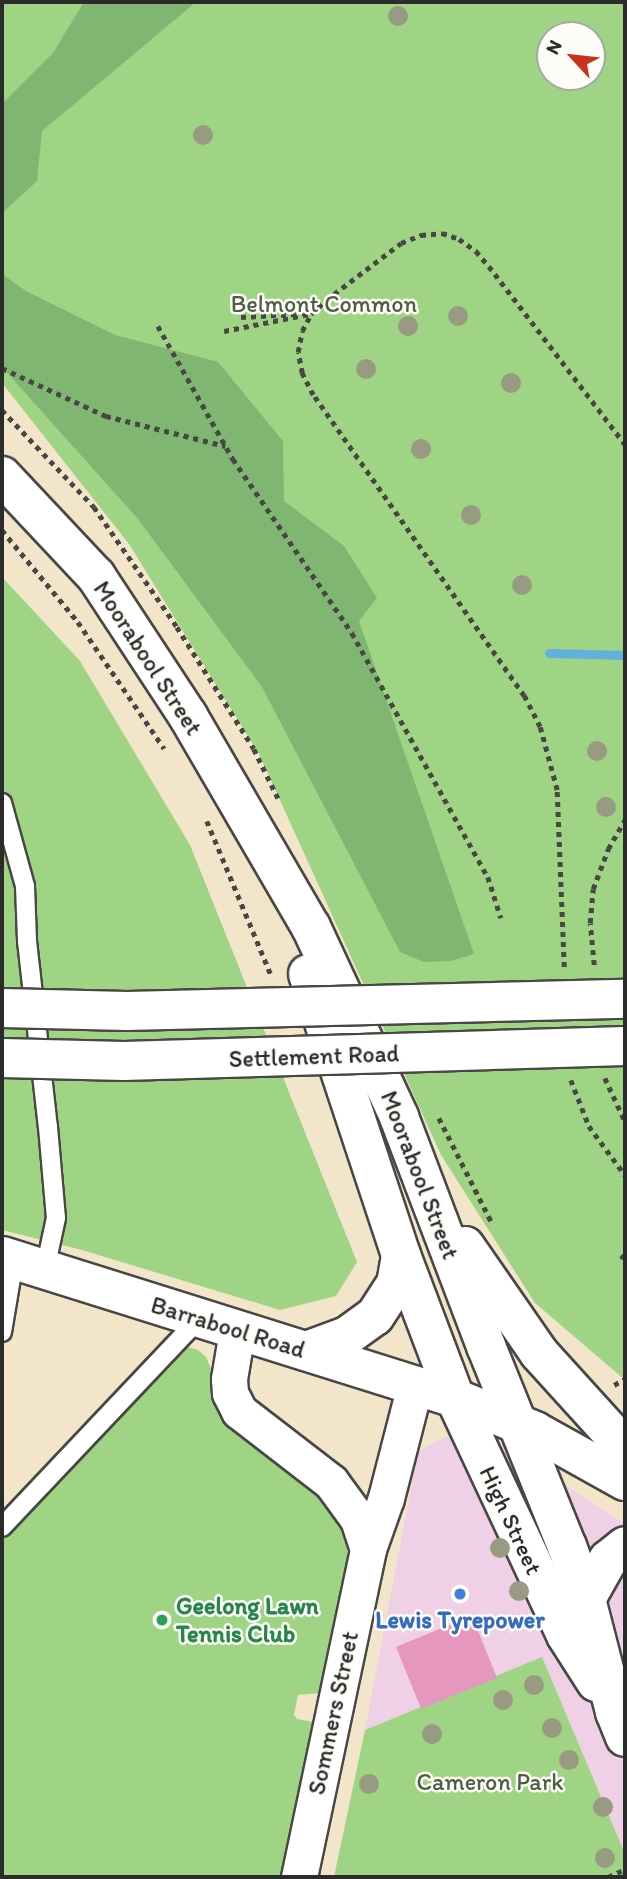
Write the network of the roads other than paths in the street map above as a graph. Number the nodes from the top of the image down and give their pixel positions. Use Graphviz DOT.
graph roads {
  1 [pos="2,476"];
  2 [pos="2,803"];
  3 [pos="270,859"];
  4 [pos="625,999"];
  5 [pos="2,1008"];
  6 [pos="625,1046"];
  7 [pos="2,1058"];
  8 [pos="421,1177"];
  9 [pos="401,1255"];
  10 [pos="20,1262"];
  11 [pos="199,1319"];
  12 [pos="237,1331"];
  13 [pos="2,1332"];
  14 [pos="306,1351"];
  15 [pos="415,1385"];
  16 [pos="455,1398"];
  17 [pos="518,1423"];
  18 [pos="625,1448"];
  19 [pos="625,1481"];
  20 [pos="2,1527"];
  21 [pos="625,1546"];
  22 [pos="368,1549"];
  23 [pos="586,1599"];
  24 [pos="620,1724"];
  25 [pos="299,1877"];
  1 -- 3 [label="main road, Moorabool Street"];
  2 -- 10 [label="lane"];
  3 -- 8 [label="main road, Moorabool Street"];
  3 -- 9 [label="main road, Moorabool Street"];
  4 -- 5 [label="main road, Settlement Road, bridge"];
  6 -- 7 [label="main road, Settlement Road, bridge"];
  8 -- 17 [label="main road, Moorabool Street"];
  8 -- 18 [label="main road"];
  9 -- 14 [label="main road"];
  9 -- 16 [label="main road, Moorabool Street"];
  10 -- 11 [label="main road, Barrabool Road"];
  10 -- 13 [label="lane"];
  11 -- 12 [label="main road, Barrabool Road"];
  11 -- 20 [label="lane"];
  12 -- 14 [label="main road, Barrabool Road"];
  12 -- 22 [label="street"];
  14 -- 15 [label="main road, Barrabool Road"];
  15 -- 16 [label="main road, Barrabool Road"];
  15 -- 22 [label="street, Sommers Street"];
  16 -- 17 [label="main road, Barrabool Road"];
  16 -- 24 [label="main road, High Street"];
  17 -- 19 [label="main road, Barrabool Road"];
  17 -- 23 [label="main road, High Street"];
  21 -- 23 [label="main road"];
  22 -- 25 [label="street, Sommers Street"];
  23 -- 24 [label="main road, High Street"];
}
